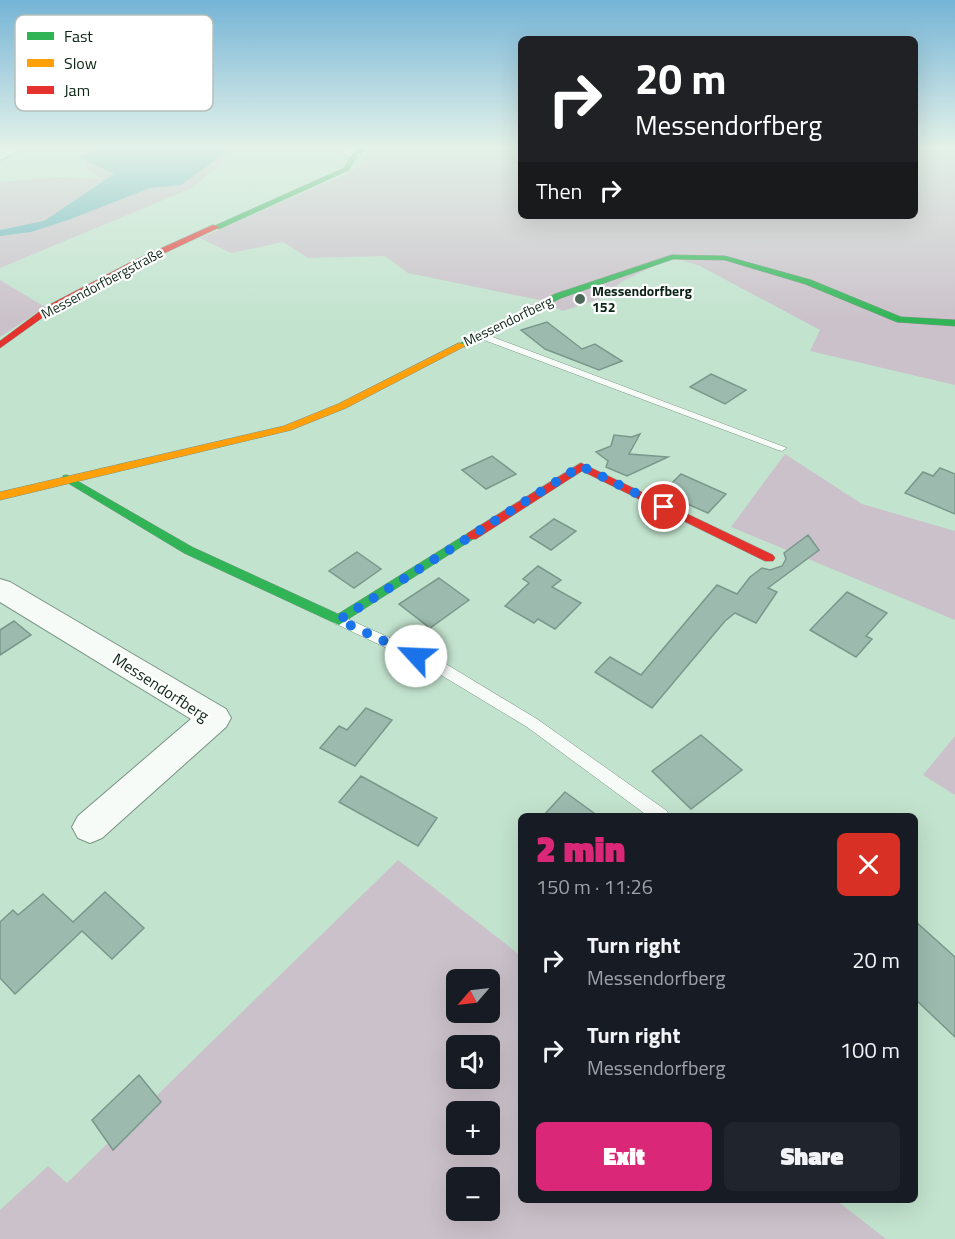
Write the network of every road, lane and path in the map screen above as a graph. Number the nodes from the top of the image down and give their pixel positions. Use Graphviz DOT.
graph roads {
  1 [pos="268,204"];
  2 [pos="955,323"];
  3 [pos="479,335"];
  4 [pos="0,345"];
  5 [pos="782,448"];
  6 [pos="68,478"];
  7 [pos="0,496"];
  8 [pos="769,558"];
  9 [pos="0,589"];
  10 [pos="339,620"];
  11 [pos="657,813"];
  12 [pos="90,827"];
  1 -- 4 [label="street, Messendorfbergstraße"];
  2 -- 3 [label="street, Messendorfberg"];
  3 -- 5 [label="lane"];
  3 -- 6 [label="street, Messendorfberg"];
  6 -- 7 [label="street, Messendorfberg"];
  6 -- 10 [label="street"];
  8 -- 10 [label="street"];
  9 -- 12 [label="street, Messendorfberg"];
  10 -- 11 [label="lane"];
}
